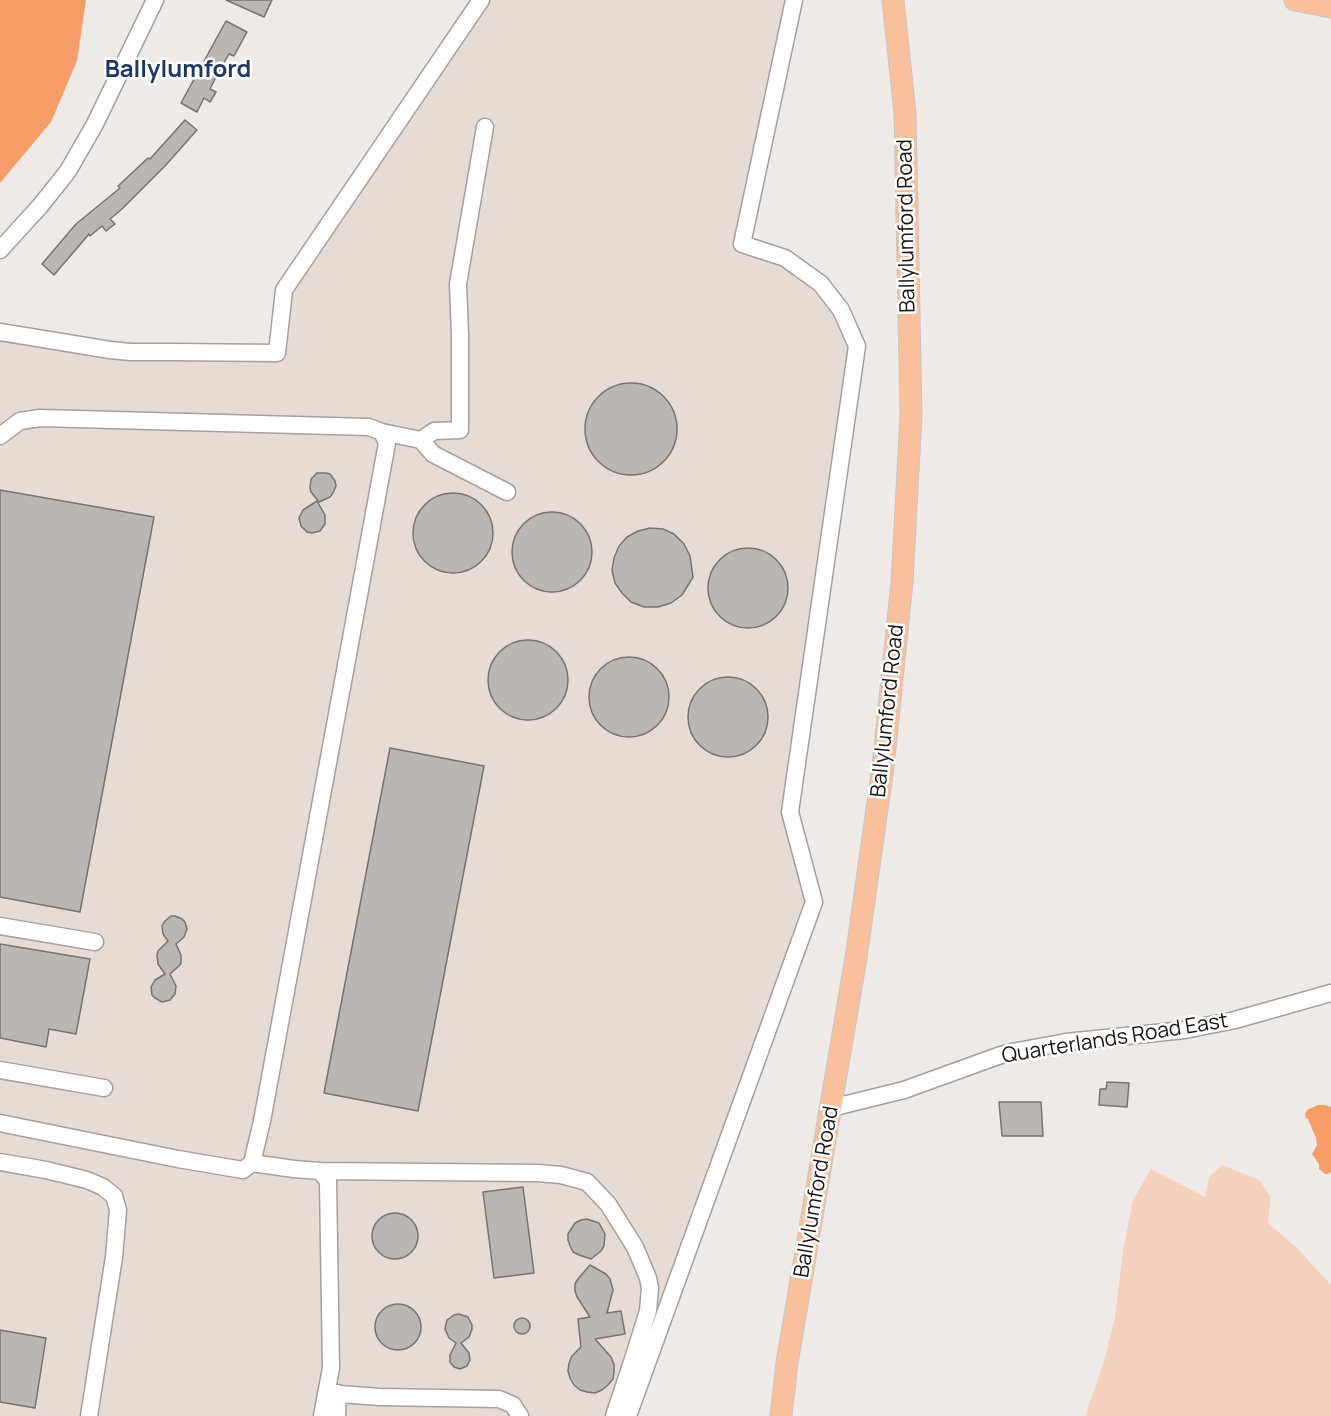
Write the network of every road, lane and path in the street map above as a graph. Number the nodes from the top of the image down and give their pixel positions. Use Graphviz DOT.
graph roads {
  1 [pos="155,0"];
  2 [pos="481,0"];
  3 [pos="794,0"];
  4 [pos="893,0"];
  5 [pos="1295,0"];
  6 [pos="1331,7"];
  7 [pos="485,127"];
  8 [pos="0,250"];
  9 [pos="0,332"];
  10 [pos="382,432"];
  11 [pos="0,436"];
  12 [pos="421,440"];
  13 [pos="507,492"];
  14 [pos="0,926"];
  15 [pos="95,942"];
  16 [pos="1331,993"];
  17 [pos="0,1070"];
  18 [pos="104,1088"];
  19 [pos="831,1108"];
  20 [pos="0,1123"];
  21 [pos="0,1162"];
  22 [pos="252,1163"];
  23 [pos="320,1171"];
  24 [pos="332,1393"];
  25 [pos="89,1416"];
  26 [pos="322,1416"];
  27 [pos="337,1416"];
  28 [pos="520,1416"];
  29 [pos="614,1416"];
  30 [pos="628,1416"];
  31 [pos="781,1416"];
  1 -- 8 [label="street"];
  2 -- 9 [label="street"];
  3 -- 30 [label="street"];
  4 -- 19 [label="main road, Ballylumford Road"];
  5 -- 6 [label="main road"];
  7 -- 12 [label="street"];
  10 -- 11 [label="street"];
  10 -- 12 [label="street"];
  10 -- 22 [label="street"];
  12 -- 13 [label="street"];
  14 -- 15 [label="street"];
  16 -- 19 [label="street, Quarterlands Road East"];
  17 -- 18 [label="street"];
  19 -- 31 [label="main road, Ballylumford Road"];
  20 -- 22 [label="street"];
  21 -- 25 [label="street"];
  22 -- 23 [label="street"];
  23 -- 24 [label="street"];
  23 -- 29 [label="street"];
  24 -- 26 [label="street"];
  24 -- 27 [label="street"];
  24 -- 28 [label="street"];
}
